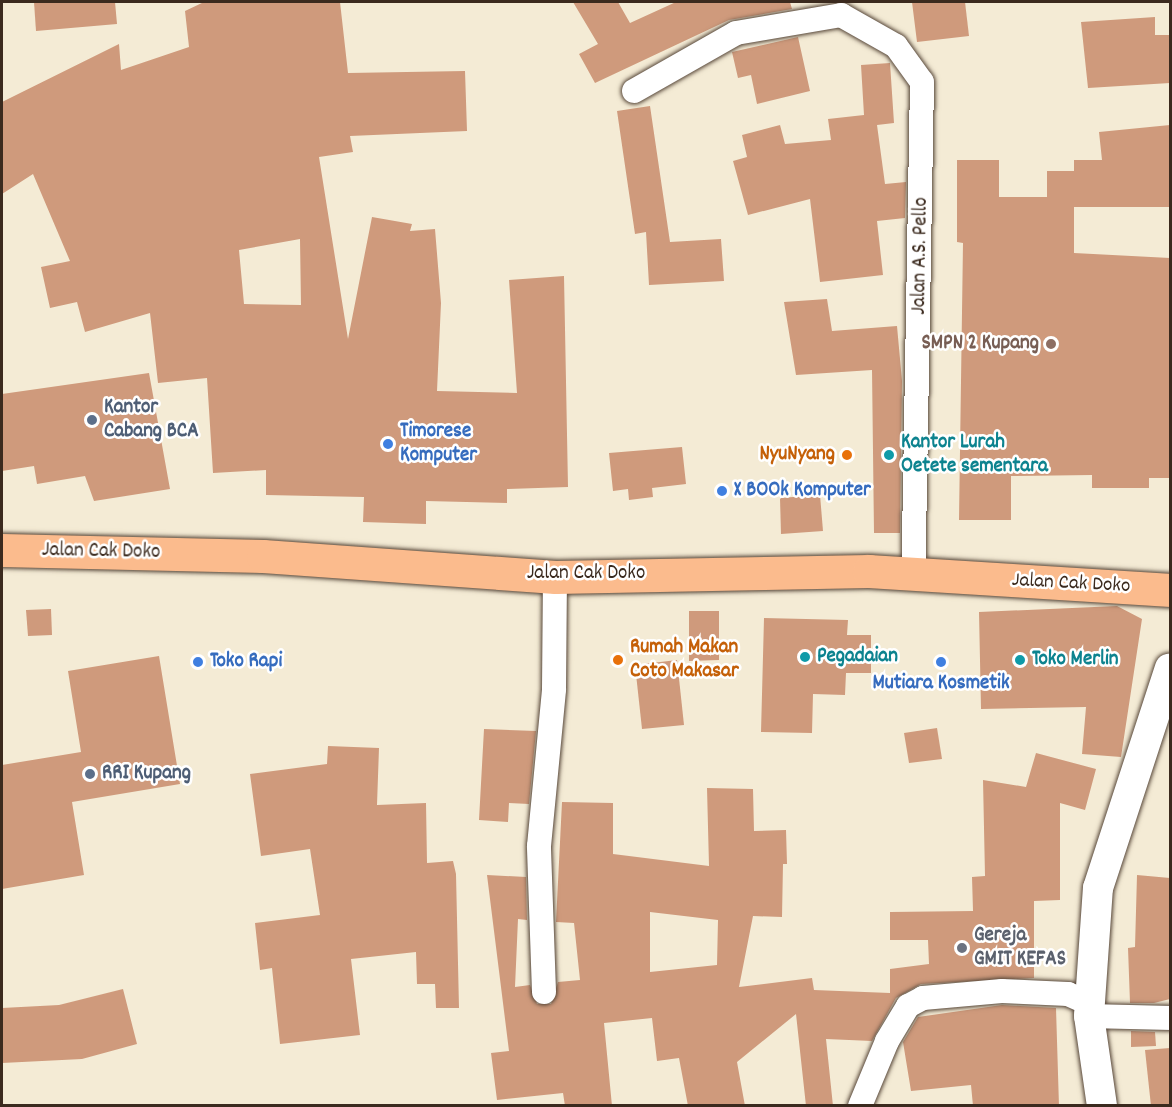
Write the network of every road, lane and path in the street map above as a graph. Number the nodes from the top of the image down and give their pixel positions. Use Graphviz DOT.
graph roads {
  1 [pos="852,10"];
  2 [pos="634,91"];
  3 [pos="2,550"];
  4 [pos="913,574"];
  5 [pos="555,577"];
  6 [pos="1170,590"];
  7 [pos="1170,668"];
  8 [pos="543,992"];
  9 [pos="1089,1010"];
  10 [pos="1170,1018"];
  11 [pos="860,1106"];
  12 [pos="1102,1106"];
  1 -- 2 [label="street"];
  1 -- 4 [label="street, Jalan A.S. Pello"];
  3 -- 5 [label="main road, Jalan Cak Doko"];
  4 -- 5 [label="main road, Jalan Cak Doko"];
  4 -- 6 [label="main road, Jalan Cak Doko"];
  5 -- 8 [label="street"];
  7 -- 9 [label="street"];
  9 -- 10 [label="street"];
  9 -- 11 [label="street"];
  9 -- 12 [label="street"];
}
